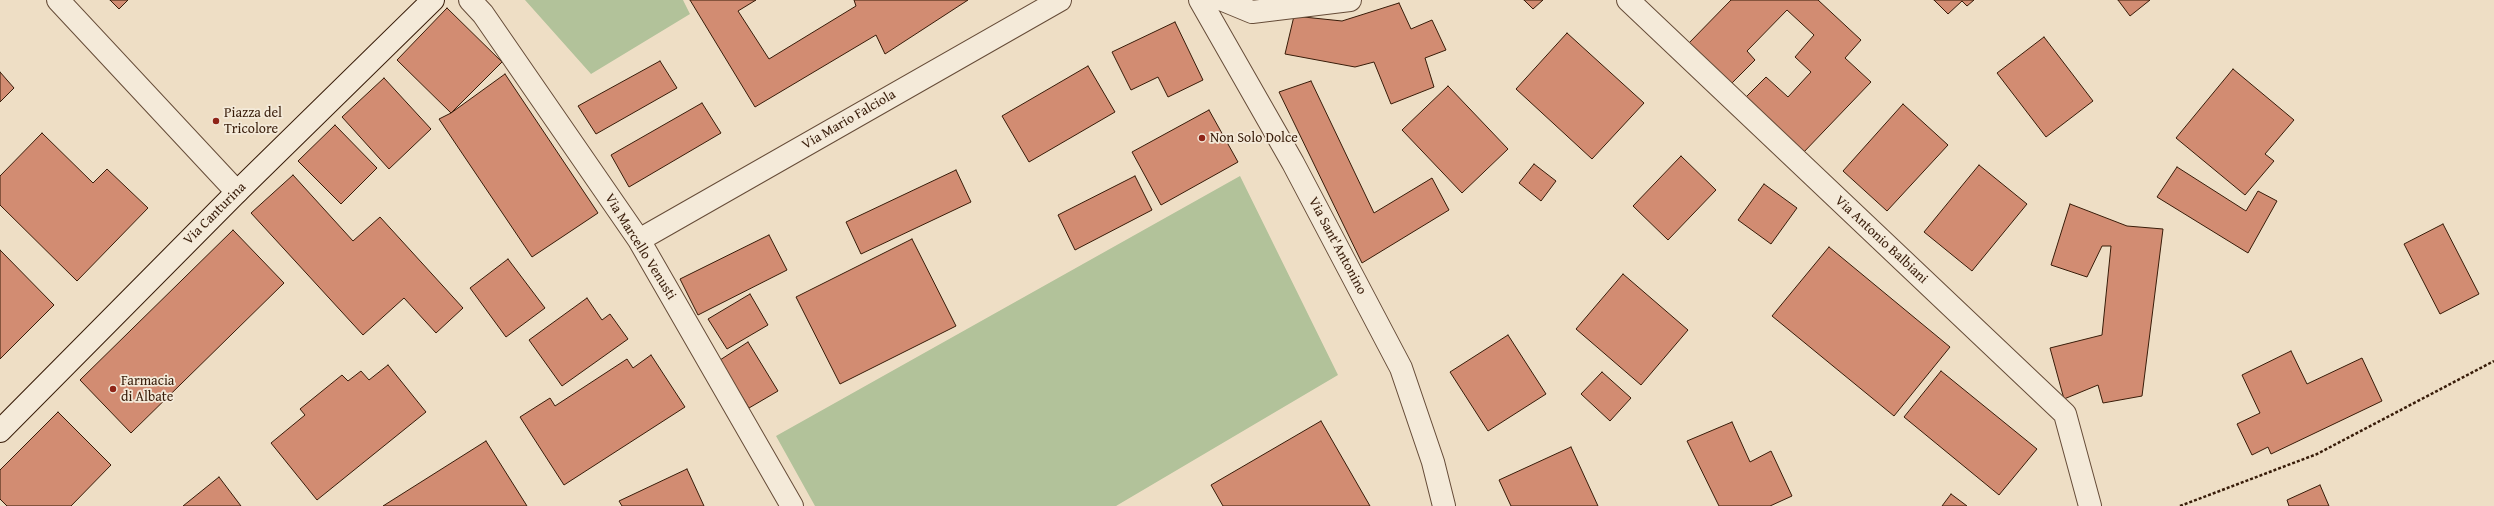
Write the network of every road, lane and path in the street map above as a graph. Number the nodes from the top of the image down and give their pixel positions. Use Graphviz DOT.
graph roads {
  1 [pos="58,0"];
  2 [pos="432,0"];
  3 [pos="470,0"];
  4 [pos="1060,0"];
  5 [pos="1200,0"];
  6 [pos="1223,0"];
  7 [pos="1350,0"];
  8 [pos="1628,0"];
  9 [pos="237,192"];
  10 [pos="639,240"];
  11 [pos="2494,361"];
  12 [pos="0,431"];
  13 [pos="792,506"];
  14 [pos="1444,506"];
  15 [pos="2090,506"];
  16 [pos="2180,506"];
  1 -- 9 [label="street"];
  2 -- 9 [label="street, Via Canturina"];
  3 -- 10 [label="street, Via Marcello Venusti"];
  4 -- 10 [label="street, Via Mario Falciola"];
  5 -- 14 [label="street, Via Sant'Antonino"];
  6 -- 7 [label="street"];
  8 -- 15 [label="street, Via Antonio Balbiani"];
  9 -- 12 [label="street, Via Canturina"];
  10 -- 13 [label="street, Via Marcello Venusti"];
  11 -- 16 [label="path"];
}
